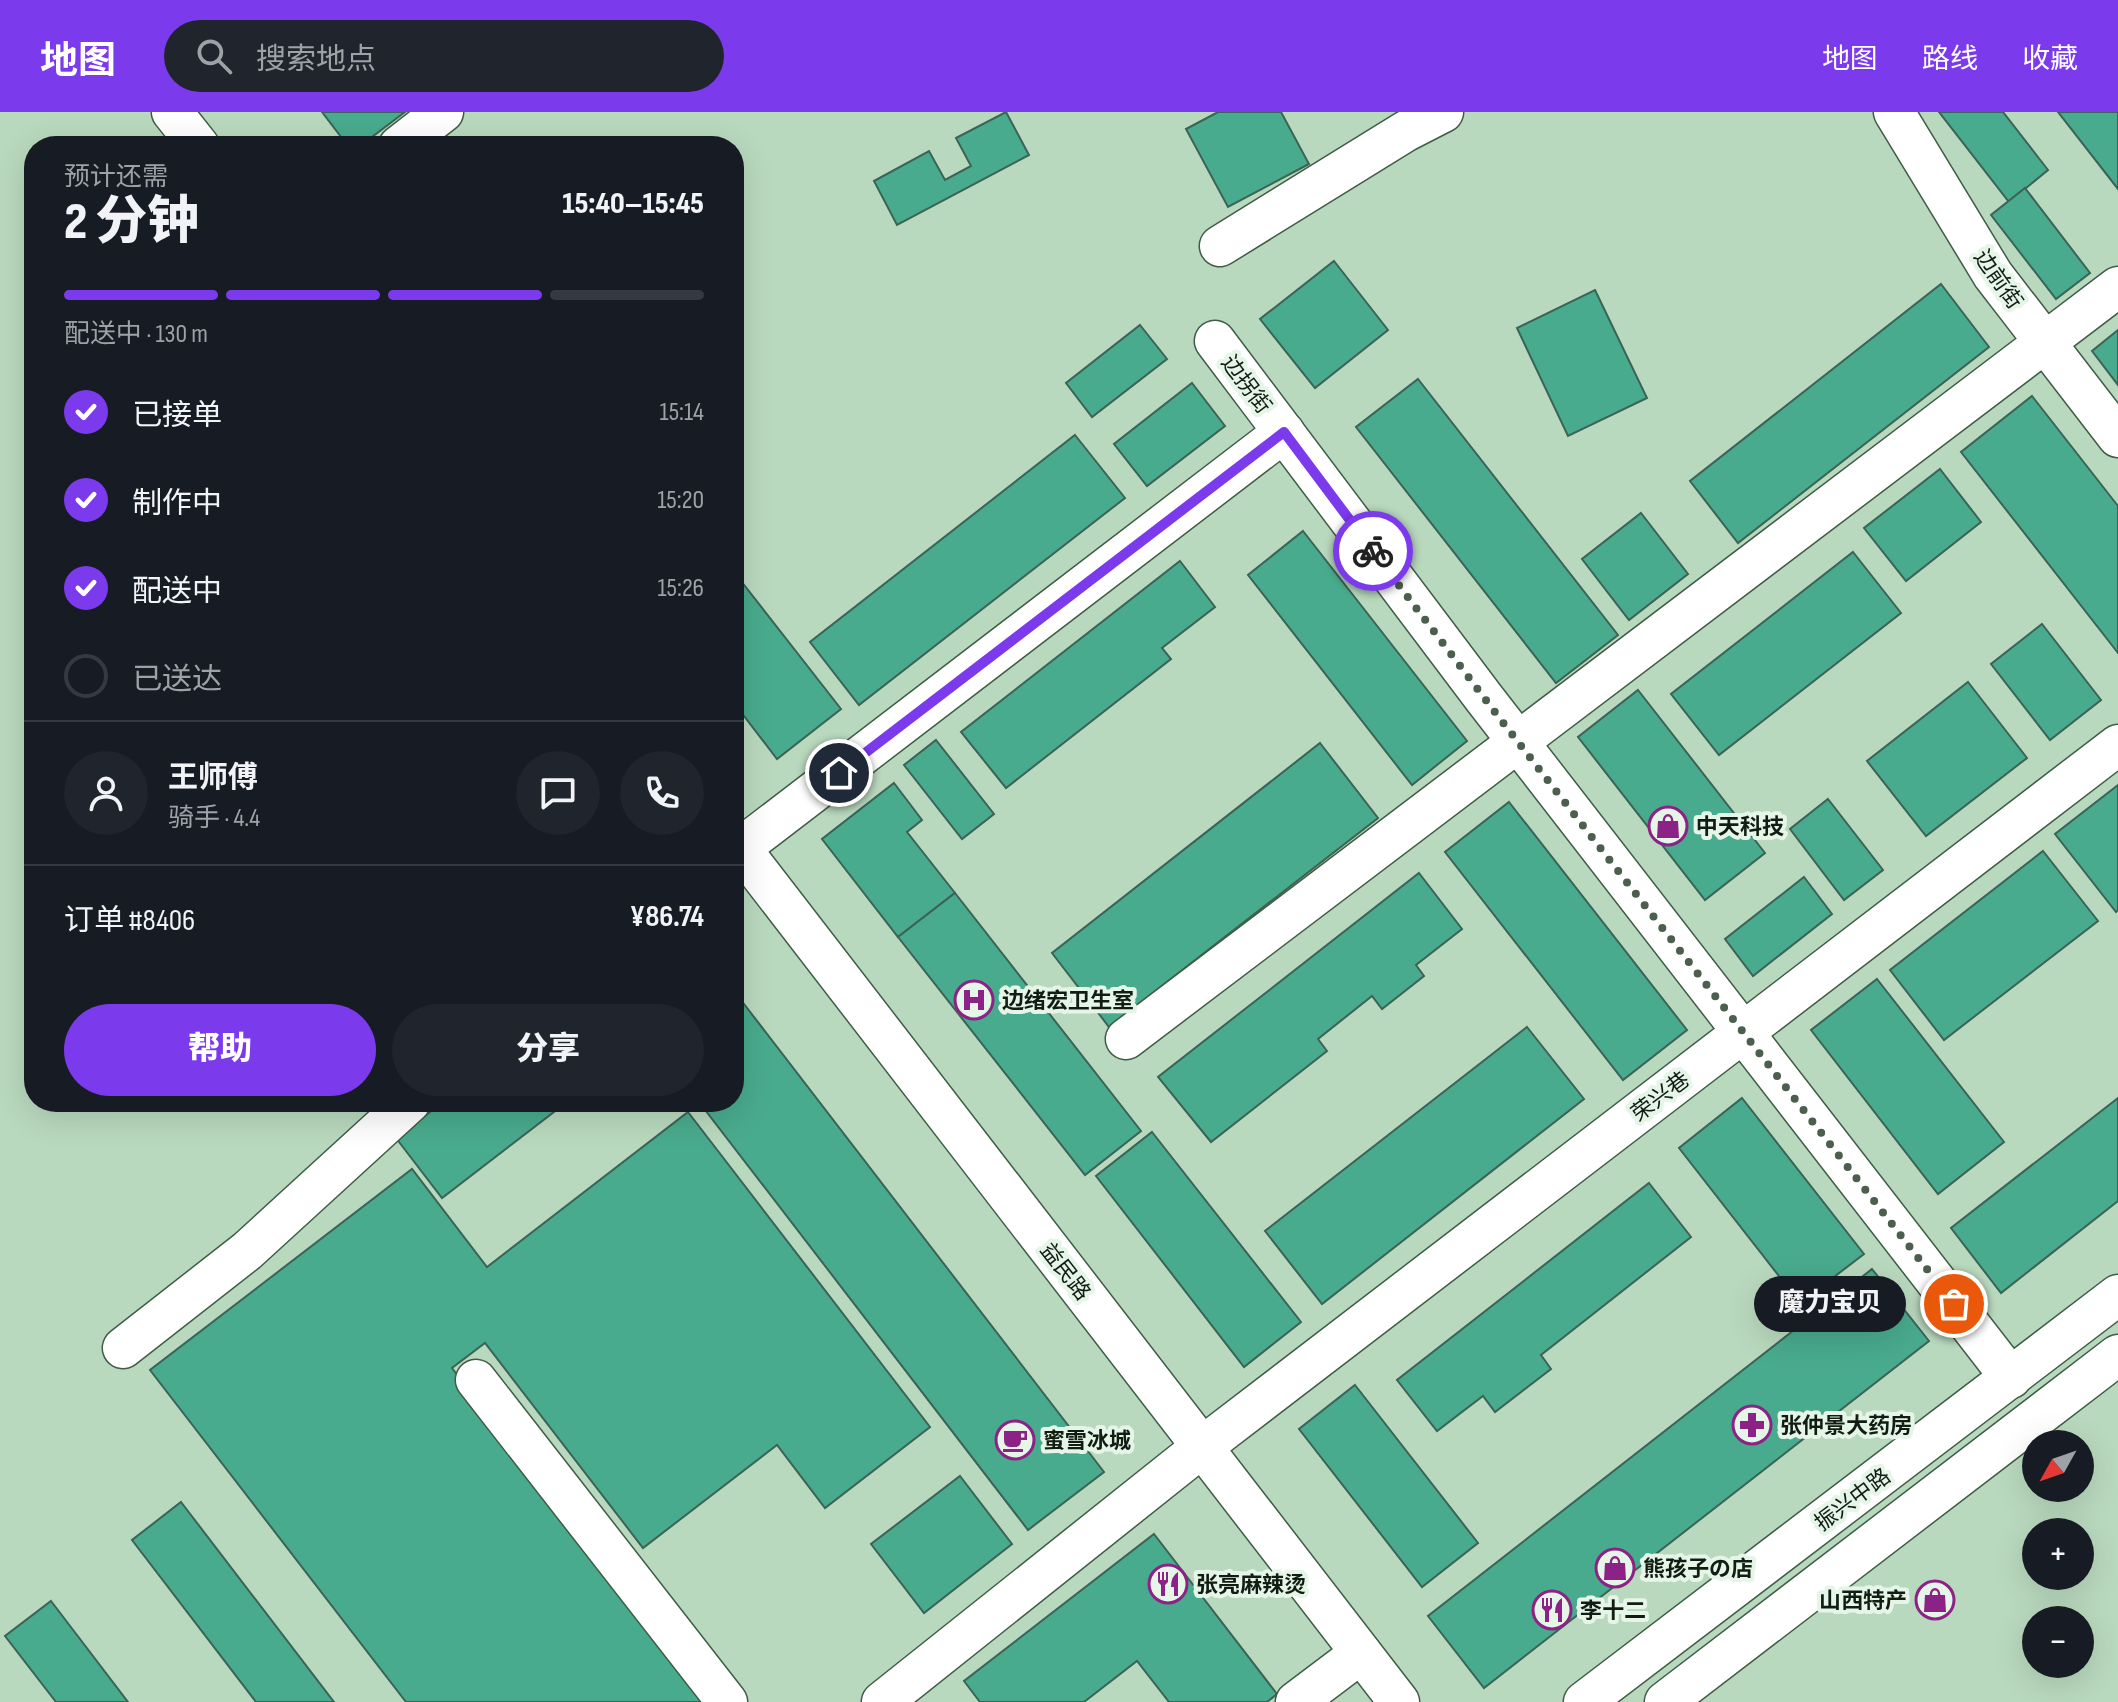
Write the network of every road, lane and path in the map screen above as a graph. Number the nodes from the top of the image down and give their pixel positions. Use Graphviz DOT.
graph roads {
  1 [pos="172,112"];
  2 [pos="443,112"];
  3 [pos="1443,112"];
  4 [pos="1894,112"];
  5 [pos="191,136"];
  6 [pos="412,136"];
  7 [pos="1220,246"];
  8 [pos="2118,287"];
  9 [pos="1215,341"];
  10 [pos="2045,342"];
  11 [pos="1284,432"];
  12 [pos="2118,437"];
  13 [pos="1518,742"];
  14 [pos="2118,745"];
  15 [pos="744,841"];
  16 [pos="744,857"];
  17 [pos="1743,1032"];
  18 [pos="1126,1039"];
  19 [pos="399,1112"];
  20 [pos="2118,1295"];
  21 [pos="123,1348"];
  22 [pos="2118,1355"];
  23 [pos="2011,1378"];
  24 [pos="476,1380"];
  25 [pos="1202,1447"];
  26 [pos="1361,1653"];
  27 [pos="727,1702"];
  28 [pos="882,1702"];
  29 [pos="1296,1702"];
  30 [pos="1399,1702"];
  31 [pos="1584,1702"];
  32 [pos="1665,1702"];
  1 -- 5 [label="street"];
  2 -- 6 [label="street"];
  3 -- 7 [label="street"];
  4 -- 10 [label="street, 边前街"];
  8 -- 10 [label="street"];
  9 -- 11 [label="street, 边拐街"];
  10 -- 12 [label="street, 边前街"];
  10 -- 13 [label="street"];
  11 -- 13 [label="street, 边拐街"];
  11 -- 15 [label="street"];
  13 -- 17 [label="street, 边拐街"];
  13 -- 18 [label="street"];
  14 -- 17 [label="street, 荣兴巷"];
  16 -- 25 [label="street, 益民路"];
  17 -- 23 [label="street, 边拐街"];
  17 -- 25 [label="street, 荣兴巷"];
  19 -- 21 [label="street"];
  20 -- 23 [label="street, 振兴中路"];
  22 -- 32 [label="street"];
  23 -- 31 [label="street, 振兴中路"];
  24 -- 27 [label="street"];
  25 -- 26 [label="street, 益民路"];
  25 -- 28 [label="street, 荣兴巷"];
  26 -- 29 [label="street"];
  26 -- 30 [label="street, 益民路"];
}
